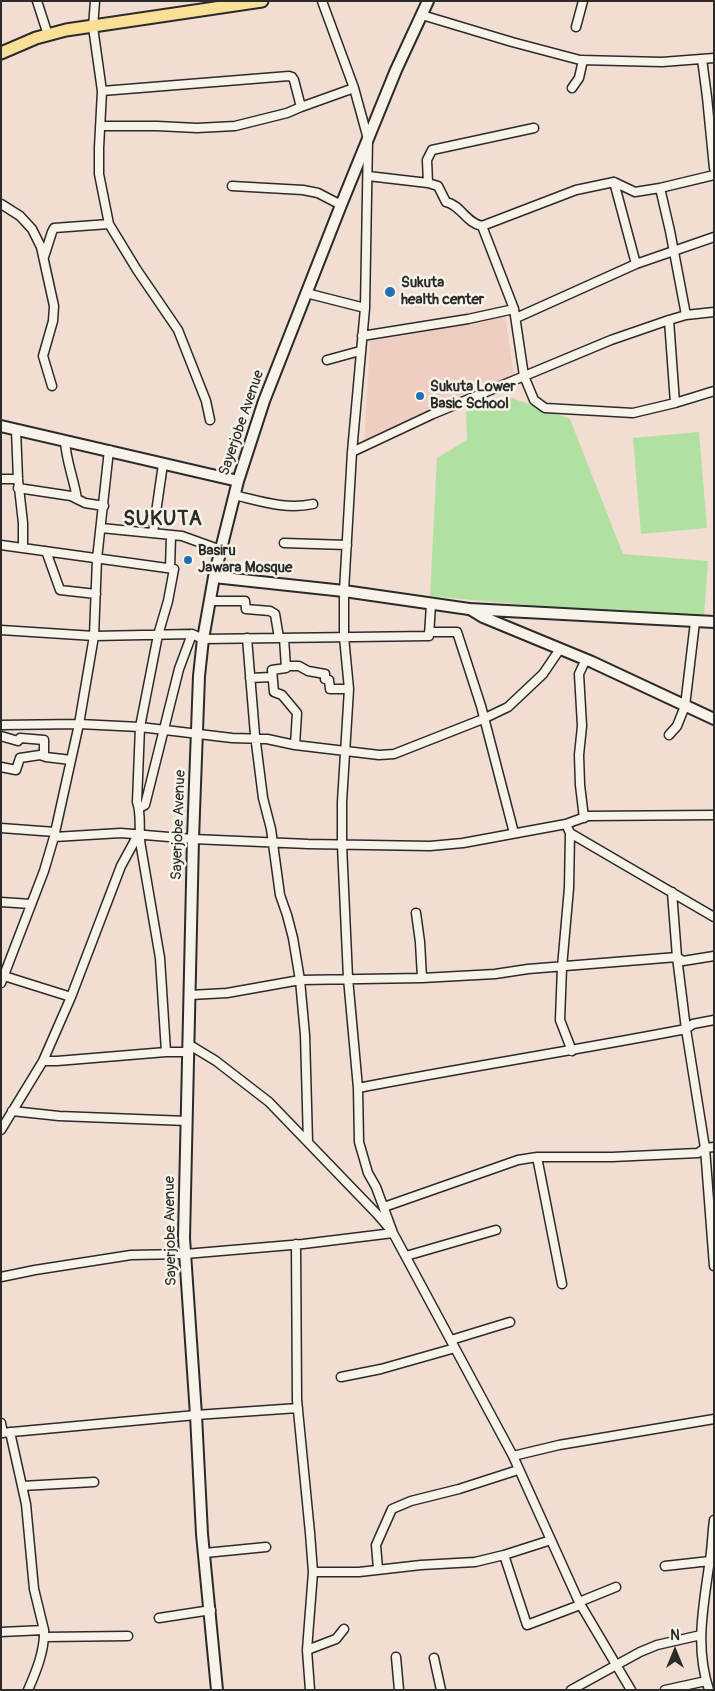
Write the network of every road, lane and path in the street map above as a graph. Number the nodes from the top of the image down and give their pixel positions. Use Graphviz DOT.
graph roads {
  1 [pos="37,1"];
  2 [pos="95,1"];
  3 [pos="262,1"];
  4 [pos="322,1"];
  5 [pos="428,1"];
  6 [pos="583,1"];
  7 [pos="422,15"];
  8 [pos="93,27"];
  9 [pos="576,27"];
  10 [pos="48,35"];
  11 [pos="1,53"];
  12 [pos="714,58"];
  13 [pos="702,59"];
  14 [pos="583,60"];
  15 [pos="354,88"];
  16 [pos="572,88"];
  17 [pos="102,91"];
  18 [pos="301,107"];
  19 [pos="100,126"];
  20 [pos="534,128"];
  21 [pos="368,139"];
  22 [pos="714,168"];
  23 [pos="714,175"];
  24 [pos="368,176"];
  25 [pos="428,182"];
  26 [pos="614,182"];
  27 [pos="232,186"];
  28 [pos="660,188"];
  29 [pos="1,204"];
  30 [pos="340,205"];
  31 [pos="109,224"];
  32 [pos="482,226"];
  33 [pos="714,237"];
  34 [pos="673,250"];
  35 [pos="44,259"];
  36 [pos="636,264"];
  37 [pos="306,293"];
  38 [pos="365,308"];
  39 [pos="514,309"];
  40 [pos="714,312"];
  41 [pos="686,315"];
  42 [pos="516,318"];
  43 [pos="669,320"];
  44 [pos="362,336"];
  45 [pos="360,351"];
  46 [pos="327,360"];
  47 [pos="524,376"];
  48 [pos="52,386"];
  49 [pos="714,391"];
  50 [pos="676,404"];
  51 [pos="210,420"];
  52 [pos="1,426"];
  53 [pos="16,430"];
  54 [pos="65,441"];
  55 [pos="109,450"];
  56 [pos="352,452"];
  57 [pos="163,464"];
  58 [pos="1,479"];
  59 [pos="18,479"];
  60 [pos="238,481"];
  61 [pos="18,488"];
  62 [pos="234,495"];
  63 [pos="77,499"];
  64 [pos="313,504"];
  65 [pos="104,506"];
  66 [pos="101,528"];
  67 [pos="153,533"];
  68 [pos="171,536"];
  69 [pos="284,543"];
  70 [pos="1,545"];
  71 [pos="347,545"];
  72 [pos="23,548"];
  73 [pos="221,550"];
  74 [pos="46,551"];
  75 [pos="97,559"];
  76 [pos="170,568"];
  77 [pos="214,577"];
  78 [pos="344,591"];
  79 [pos="96,594"];
  80 [pos="210,601"];
  81 [pos="431,604"];
  82 [pos="469,609"];
  83 [pos="695,622"];
  84 [pos="714,622"];
  85 [pos="1,630"];
  86 [pos="429,632"];
  87 [pos="158,634"];
  88 [pos="192,634"];
  89 [pos="94,636"];
  90 [pos="203,638"];
  91 [pos="247,638"];
  92 [pos="282,638"];
  93 [pos="344,638"];
  94 [pos="560,649"];
  95 [pos="586,659"];
  96 [pos="286,666"];
  97 [pos="272,677"];
  98 [pos="250,678"];
  99 [pos="349,688"];
  100 [pos="685,706"];
  101 [pos="483,719"];
  102 [pos="714,719"];
  103 [pos="79,724"];
  104 [pos="1,725"];
  105 [pos="140,727"];
  106 [pos="164,729"];
  107 [pos="197,734"];
  108 [pos="669,735"];
  109 [pos="1,736"];
  110 [pos="255,739"];
  111 [pos="295,745"];
  112 [pos="345,751"];
  113 [pos="44,756"];
  114 [pos="71,760"];
  115 [pos="1,767"];
  116 [pos="139,808"];
  117 [pos="714,815"];
  118 [pos="584,818"];
  119 [pos="566,824"];
  120 [pos="1,828"];
  121 [pos="139,833"];
  122 [pos="514,833"];
  123 [pos="570,833"];
  124 [pos="55,835"];
  125 [pos="193,839"];
  126 [pos="272,842"];
  127 [pos="342,845"];
  128 [pos="672,892"];
  129 [pos="1,902"];
  130 [pos="31,904"];
  131 [pos="416,913"];
  132 [pos="714,917"];
  133 [pos="1,954"];
  134 [pos="714,956"];
  135 [pos="677,957"];
  136 [pos="11,958"];
  137 [pos="562,968"];
  138 [pos="348,978"];
  139 [pos="422,978"];
  140 [pos="3,980"];
  141 [pos="300,980"];
  142 [pos="190,994"];
  143 [pos="71,997"];
  144 [pos="714,1020"];
  145 [pos="686,1029"];
  146 [pos="188,1048"];
  147 [pos="572,1051"];
  148 [pos="166,1052"];
  149 [pos="44,1061"];
  150 [pos="358,1088"];
  151 [pos="12,1111"];
  152 [pos="187,1121"];
  153 [pos="1,1130"];
  154 [pos="308,1142"];
  155 [pos="710,1148"];
  156 [pos="537,1157"];
  157 [pos="384,1208"];
  158 [pos="496,1230"];
  159 [pos="393,1234"];
  160 [pos="296,1244"];
  161 [pos="185,1254"];
  162 [pos="406,1256"];
  163 [pos="714,1266"];
  164 [pos="1,1277"];
  165 [pos="562,1284"];
  166 [pos="510,1322"];
  167 [pos="451,1340"];
  168 [pos="455,1348"];
  169 [pos="341,1377"];
  170 [pos="298,1408"];
  171 [pos="196,1416"];
  172 [pos="714,1419"];
  173 [pos="1,1423"];
  174 [pos="5,1433"];
  175 [pos="513,1456"];
  176 [pos="518,1470"];
  177 [pos="94,1482"];
  178 [pos="22,1486"];
  179 [pos="714,1520"];
  180 [pos="551,1540"];
  181 [pos="266,1547"];
  182 [pos="205,1553"];
  183 [pos="504,1555"];
  184 [pos="710,1561"];
  185 [pos="665,1566"];
  186 [pos="378,1569"];
  187 [pos="313,1572"];
  188 [pos="616,1587"];
  189 [pos="579,1604"];
  190 [pos="210,1610"];
  191 [pos="159,1618"];
  192 [pos="344,1629"];
  193 [pos="1,1632"];
  194 [pos="44,1634"];
  195 [pos="701,1635"];
  196 [pos="128,1636"];
  197 [pos="307,1650"];
  198 [pos="396,1657"];
  199 [pos="434,1658"];
  200 [pos="616,1665"];
  201 [pos="706,1682"];
  202 [pos="28,1690"];
  203 [pos="217,1690"];
  204 [pos="310,1690"];
  205 [pos="399,1690"];
  206 [pos="441,1690"];
  207 [pos="571,1690"];
  208 [pos="631,1690"];
  209 [pos="665,1690"];
  210 [pos="709,1690"];
  1 -- 10 [label="street"];
  2 -- 8 [label="street"];
  3 -- 8 [label="main road"];
  4 -- 15 [label="street"];
  5 -- 7 [label="street, Sayerjobe Avenue"];
  6 -- 9 [label="street"];
  7 -- 14 [label="street"];
  7 -- 21 [label="street, Sayerjobe Avenue"];
  8 -- 10 [label="main road"];
  8 -- 17 [label="street"];
  10 -- 11 [label="main road"];
  12 -- 13 [label="street"];
  13 -- 14 [label="street"];
  13 -- 22 [label="street"];
  14 -- 16 [label="street"];
  15 -- 18 [label="street"];
  15 -- 21 [label="street"];
  17 -- 18 [label="street"];
  17 -- 19 [label="street"];
  18 -- 19 [label="street"];
  19 -- 31 [label="street"];
  20 -- 25 [label="street"];
  21 -- 24 [label="street"];
  21 -- 30 [label="street, Sayerjobe Avenue"];
  23 -- 28 [label="street"];
  24 -- 25 [label="street"];
  24 -- 38 [label="street"];
  25 -- 32 [label="street"];
  26 -- 28 [label="street"];
  26 -- 32 [label="street"];
  26 -- 36 [label="street"];
  27 -- 30 [label="street"];
  28 -- 34 [label="street"];
  29 -- 35 [label="street"];
  30 -- 37 [label="street, Sayerjobe Avenue"];
  31 -- 35 [label="street"];
  31 -- 51 [label="street"];
  32 -- 39 [label="street"];
  33 -- 34 [label="street"];
  34 -- 36 [label="street"];
  34 -- 41 [label="street"];
  35 -- 48 [label="street"];
  36 -- 42 [label="street"];
  37 -- 38 [label="street"];
  37 -- 60 [label="street, Sayerjobe Avenue"];
  38 -- 44 [label="street"];
  39 -- 42 [label="street"];
  39 -- 44 [label="street"];
  40 -- 41 [label="street"];
  41 -- 43 [label="street"];
  42 -- 47 [label="street"];
  43 -- 47 [label="street"];
  43 -- 50 [label="street"];
  44 -- 45 [label="street"];
  45 -- 46 [label="street"];
  45 -- 56 [label="street"];
  47 -- 50 [label="street"];
  47 -- 56 [label="street"];
  49 -- 50 [label="street"];
  52 -- 53 [label="street"];
  53 -- 54 [label="street"];
  53 -- 59 [label="street"];
  54 -- 55 [label="street"];
  54 -- 63 [label="street"];
  55 -- 57 [label="street"];
  55 -- 65 [label="street"];
  56 -- 71 [label="street"];
  57 -- 60 [label="street"];
  57 -- 67 [label="street"];
  58 -- 59 [label="street"];
  59 -- 61 [label="street"];
  60 -- 62 [label="street, Sayerjobe Avenue"];
  61 -- 63 [label="street"];
  61 -- 72 [label="street"];
  62 -- 64 [label="street"];
  62 -- 73 [label="street, Sayerjobe Avenue"];
  63 -- 65 [label="street"];
  65 -- 66 [label="street"];
  66 -- 67 [label="street"];
  66 -- 75 [label="street"];
  67 -- 68 [label="street"];
  68 -- 73 [label="street"];
  68 -- 76 [label="street"];
  69 -- 71 [label="street"];
  70 -- 72 [label="street"];
  71 -- 78 [label="street"];
  72 -- 74 [label="street"];
  73 -- 77 [label="street, Sayerjobe Avenue"];
  74 -- 75 [label="street"];
  74 -- 79 [label="street"];
  75 -- 76 [label="street"];
  75 -- 79 [label="street"];
  76 -- 87 [label="street"];
  77 -- 78 [label="street"];
  77 -- 80 [label="street, Sayerjobe Avenue"];
  78 -- 81 [label="street"];
  78 -- 93 [label="street"];
  79 -- 89 [label="street"];
  80 -- 90 [label="street, Sayerjobe Avenue"];
  80 -- 92 [label="street"];
  81 -- 82 [label="street"];
  81 -- 86 [label="street"];
  82 -- 83 [label="street"];
  82 -- 94 [label="street"];
  83 -- 84 [label="street"];
  83 -- 100 [label="street"];
  85 -- 89 [label="street"];
  86 -- 93 [label="street"];
  86 -- 101 [label="street"];
  87 -- 88 [label="street"];
  87 -- 89 [label="street"];
  87 -- 105 [label="street"];
  88 -- 90 [label="street"];
  88 -- 106 [label="street"];
  89 -- 103 [label="street"];
  90 -- 91 [label="street"];
  90 -- 107 [label="street, Sayerjobe Avenue"];
  91 -- 92 [label="street"];
  91 -- 98 [label="street"];
  92 -- 93 [label="street"];
  92 -- 96 [label="street"];
  93 -- 99 [label="street"];
  94 -- 95 [label="street"];
  94 -- 101 [label="street"];
  95 -- 100 [label="street"];
  95 -- 118 [label="street"];
  96 -- 97 [label="street"];
  96 -- 99 [label="street"];
  97 -- 98 [label="street"];
  97 -- 111 [label="street"];
  98 -- 110 [label="street"];
  99 -- 112 [label="street"];
  100 -- 102 [label="street"];
  100 -- 108 [label="street"];
  101 -- 112 [label="street"];
  101 -- 122 [label="street"];
  103 -- 104 [label="street"];
  103 -- 105 [label="street"];
  103 -- 114 [label="street"];
  105 -- 106 [label="street"];
  105 -- 116 [label="street"];
  106 -- 107 [label="street"];
  106 -- 116 [label="street"];
  107 -- 110 [label="street"];
  107 -- 125 [label="street, Sayerjobe Avenue"];
  109 -- 113 [label="street"];
  110 -- 111 [label="street"];
  110 -- 126 [label="street"];
  111 -- 112 [label="street"];
  112 -- 127 [label="street"];
  113 -- 114 [label="street"];
  113 -- 115 [label="street"];
  114 -- 124 [label="street"];
  116 -- 121 [label="street"];
  117 -- 118 [label="street"];
  118 -- 119 [label="street"];
  119 -- 122 [label="street"];
  119 -- 123 [label="street"];
  120 -- 124 [label="street"];
  121 -- 124 [label="street"];
  121 -- 125 [label="street"];
  121 -- 143 [label="street"];
  121 -- 148 [label="street"];
  122 -- 127 [label="street"];
  123 -- 128 [label="street"];
  123 -- 137 [label="street"];
  124 -- 130 [label="street"];
  125 -- 126 [label="street"];
  125 -- 142 [label="street, Sayerjobe Avenue"];
  126 -- 127 [label="street"];
  126 -- 141 [label="street"];
  127 -- 138 [label="street"];
  128 -- 132 [label="street"];
  128 -- 135 [label="street"];
  129 -- 130 [label="street"];
  130 -- 136 [label="street"];
  131 -- 139 [label="street"];
  133 -- 136 [label="street"];
  134 -- 135 [label="street"];
  135 -- 137 [label="street"];
  135 -- 145 [label="street"];
  136 -- 140 [label="street"];
  137 -- 139 [label="street"];
  137 -- 147 [label="street"];
  138 -- 139 [label="street"];
  138 -- 141 [label="street"];
  138 -- 150 [label="street"];
  140 -- 143 [label="street"];
  141 -- 142 [label="street"];
  141 -- 154 [label="street"];
  142 -- 146 [label="street, Sayerjobe Avenue"];
  143 -- 149 [label="street"];
  144 -- 145 [label="street"];
  145 -- 147 [label="street"];
  145 -- 155 [label="street"];
  146 -- 148 [label="street"];
  146 -- 152 [label="street, Sayerjobe Avenue"];
  146 -- 154 [label="street"];
  147 -- 150 [label="street"];
  148 -- 149 [label="street"];
  149 -- 151 [label="street"];
  150 -- 157 [label="street"];
  151 -- 152 [label="street"];
  151 -- 153 [label="street"];
  152 -- 161 [label="street, Sayerjobe Avenue"];
  154 -- 159 [label="street"];
  155 -- 156 [label="street"];
  155 -- 163 [label="street"];
  156 -- 157 [label="street"];
  156 -- 165 [label="street"];
  157 -- 159 [label="street"];
  158 -- 162 [label="street"];
  159 -- 160 [label="street"];
  159 -- 162 [label="street"];
  160 -- 161 [label="street"];
  160 -- 170 [label="street"];
  161 -- 164 [label="street"];
  161 -- 171 [label="street, Sayerjobe Avenue"];
  162 -- 167 [label="street"];
  166 -- 167 [label="street"];
  167 -- 168 [label="street"];
  168 -- 169 [label="street"];
  168 -- 175 [label="street"];
  170 -- 171 [label="street"];
  170 -- 187 [label="street"];
  171 -- 174 [label="street"];
  171 -- 182 [label="street, Sayerjobe Avenue"];
  172 -- 175 [label="street"];
  173 -- 174 [label="street"];
  174 -- 178 [label="street"];
  175 -- 176 [label="street"];
  176 -- 180 [label="street"];
  176 -- 186 [label="street"];
  177 -- 178 [label="street"];
  178 -- 194 [label="street"];
  179 -- 184 [label="street"];
  180 -- 183 [label="street"];
  180 -- 189 [label="street"];
  181 -- 182 [label="street"];
  182 -- 190 [label="street, Sayerjobe Avenue"];
  183 -- 186 [label="street"];
  183 -- 189 [label="street"];
  184 -- 185 [label="street"];
  184 -- 195 [label="street"];
  186 -- 187 [label="street"];
  187 -- 197 [label="street"];
  188 -- 189 [label="street"];
  189 -- 200 [label="street"];
  190 -- 191 [label="street"];
  190 -- 203 [label="street, Sayerjobe Avenue"];
  192 -- 197 [label="street"];
  193 -- 194 [label="street"];
  194 -- 196 [label="street"];
  194 -- 202 [label="street"];
  195 -- 200 [label="street"];
  195 -- 201 [label="street"];
  197 -- 204 [label="street"];
  198 -- 205 [label="street"];
  199 -- 206 [label="street"];
  200 -- 207 [label="street"];
  200 -- 208 [label="street"];
  201 -- 209 [label="street"];
  201 -- 210 [label="street"];
}
